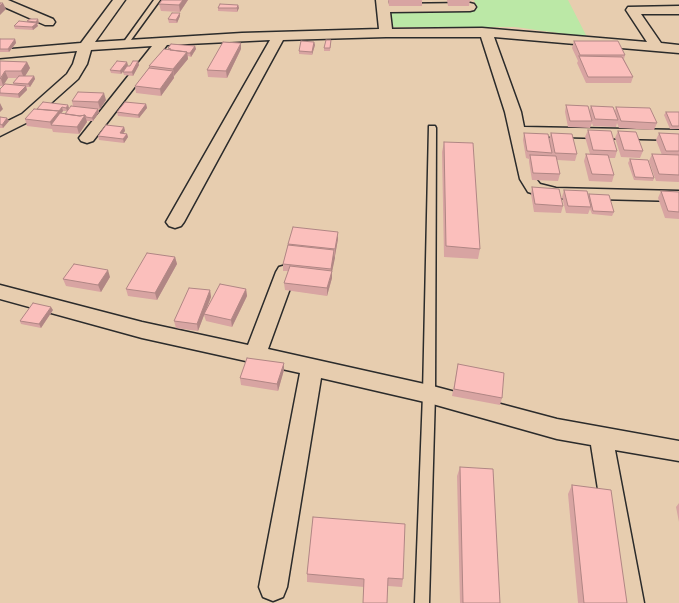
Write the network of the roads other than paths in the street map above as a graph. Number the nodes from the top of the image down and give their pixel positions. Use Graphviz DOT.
graph roads {
  1 [pos="119,0"];
  2 [pos="156,0"];
  3 [pos="0,1"];
  4 [pos="382,4"];
  5 [pos="470,7"];
  6 [pos="679,10"];
  7 [pos="49,22"];
  8 [pos="482,32"];
  9 [pos="386,33"];
  10 [pos="279,36"];
  11 [pos="679,37"];
  12 [pos="162,42"];
  13 [pos="654,42"];
  14 [pos="126,43"];
  15 [pos="85,47"];
  16 [pos="679,49"];
  17 [pos="0,54"];
  18 [pos="432,128"];
  19 [pos="0,131"];
  20 [pos="517,131"];
  21 [pos="679,136"];
  22 [pos="88,138"];
  23 [pos="679,196"];
  24 [pos="175,222"];
  25 [pos="286,272"];
  26 [pos="0,292"];
  27 [pos="256,355"];
  28 [pos="312,367"];
  29 [pos="429,394"];
  30 [pos="601,436"];
  31 [pos="679,451"];
  32 [pos="273,587"];
  33 [pos="422,603"];
  34 [pos="630,603"];
  1 -- 15 [label="street"];
  2 -- 14 [label="lane"];
  3 -- 7 [label="street"];
  4 -- 5 [label="street"];
  4 -- 9 [label="street"];
  6 -- 13 [label="street"];
  8 -- 9 [label="street"];
  8 -- 13 [label="street"];
  8 -- 20 [label="street"];
  9 -- 10 [label="street"];
  10 -- 12 [label="street"];
  10 -- 24 [label="street"];
  11 -- 13 [label="street"];
  12 -- 14 [label="street"];
  12 -- 22 [label="street"];
  13 -- 16 [label="street"];
  14 -- 15 [label="street"];
  15 -- 17 [label="street"];
  15 -- 19 [label="street"];
  18 -- 29 [label="lane"];
  20 -- 21 [label="street"];
  20 -- 23 [label="street"];
  25 -- 27 [label="street"];
  26 -- 27 [label="street"];
  27 -- 28 [label="street"];
  28 -- 29 [label="street"];
  28 -- 32 [label="street"];
  29 -- 30 [label="street"];
  29 -- 33 [label="lane"];
  30 -- 31 [label="street"];
  30 -- 34 [label="street"];
}
